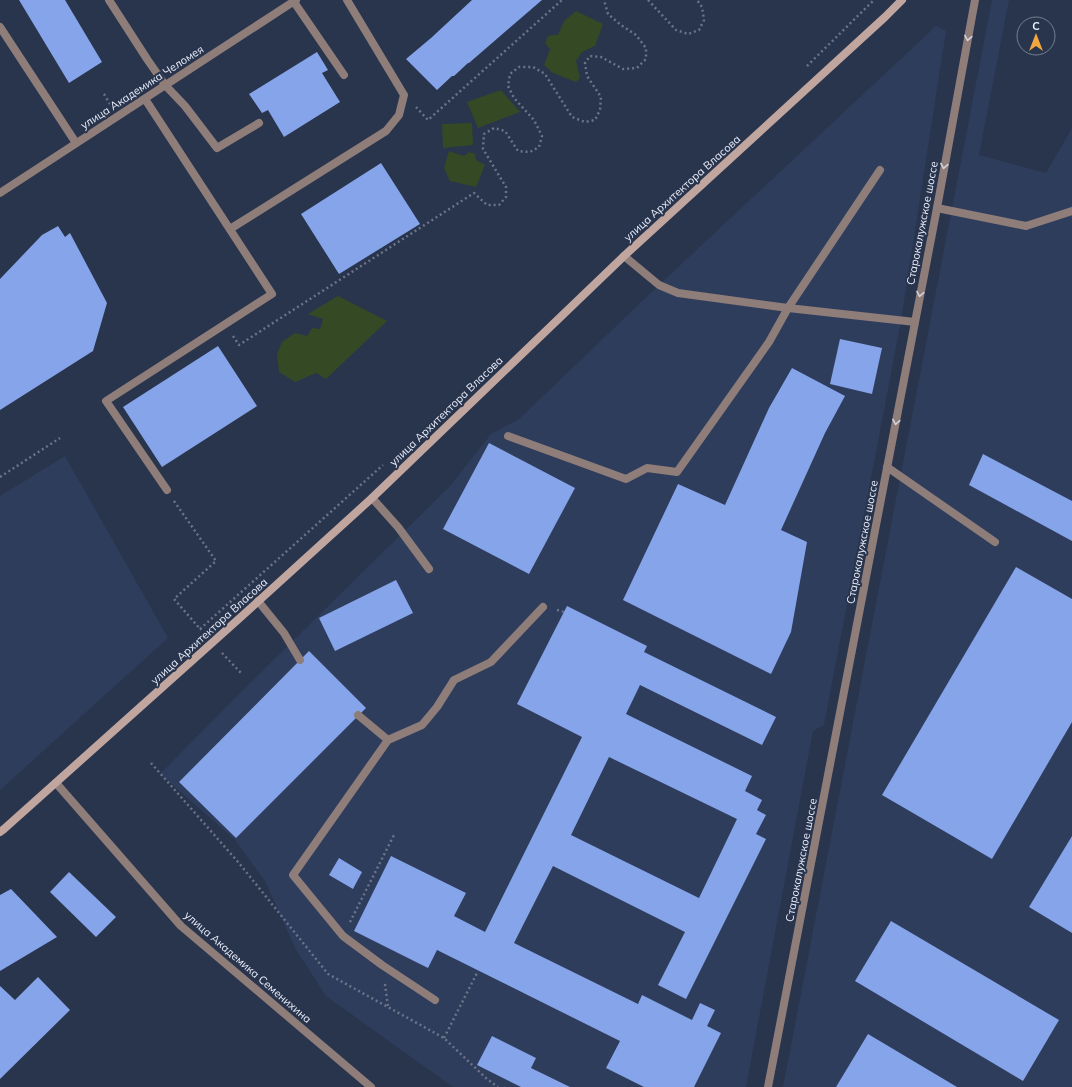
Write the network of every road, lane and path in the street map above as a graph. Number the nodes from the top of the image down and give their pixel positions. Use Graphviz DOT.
graph roads {
  1 [pos="109,0"];
  2 [pos="347,0"];
  3 [pos="562,0"];
  4 [pos="604,0"];
  5 [pos="648,0"];
  6 [pos="697,0"];
  7 [pos="902,0"];
  8 [pos="975,0"];
  9 [pos="295,1"];
  10 [pos="0,27"];
  11 [pos="344,75"];
  12 [pos="165,86"];
  13 [pos="404,95"];
  14 [pos="145,99"];
  15 [pos="259,123"];
  16 [pos="76,143"];
  17 [pos="880,170"];
  18 [pos="0,193"];
  19 [pos="937,208"];
  20 [pos="1072,211"];
  21 [pos="230,229"];
  22 [pos="624,256"];
  23 [pos="788,308"];
  24 [pos="915,322"];
  25 [pos="225,325"];
  26 [pos="508,436"];
  27 [pos="60,438"];
  28 [pos="887,467"];
  29 [pos="0,477"];
  30 [pos="167,490"];
  31 [pos="372,498"];
  32 [pos="995,542"];
  33 [pos="429,569"];
  34 [pos="258,601"];
  35 [pos="543,607"];
  36 [pos="200,629"];
  37 [pos="300,660"];
  38 [pos="358,715"];
  39 [pos="388,740"];
  40 [pos="151,763"];
  41 [pos="56,783"];
  42 [pos="0,832"];
  43 [pos="395,833"];
  44 [pos="343,936"];
  45 [pos="478,971"];
  46 [pos="435,1000"];
  47 [pos="444,1038"];
  48 [pos="371,1087"];
  49 [pos="498,1087"];
  50 [pos="768,1087"];
  1 -- 12 [label="street"];
  2 -- 13 [label="street"];
  3 -- 13 [label="path"];
  4 -- 25 [label="path"];
  5 -- 6 [label="path"];
  7 -- 22 [label="street, улица Архитектора Власова"];
  8 -- 19 [label="street, Старокалужское шоссе, one-way"];
  9 -- 11 [label="street"];
  9 -- 12 [label="street, улица Академика Челомея"];
  10 -- 16 [label="street"];
  12 -- 14 [label="street, улица Академика Челомея"];
  12 -- 15 [label="street"];
  13 -- 21 [label="street"];
  14 -- 16 [label="street, улица Академика Челомея"];
  14 -- 21 [label="street"];
  16 -- 18 [label="street, улица Академика Челомея"];
  17 -- 23 [label="street"];
  19 -- 20 [label="street"];
  19 -- 24 [label="street, Старокалужское шоссе, one-way"];
  21 -- 25 [label="street"];
  22 -- 23 [label="street"];
  22 -- 31 [label="street, улица Архитектора Власова"];
  23 -- 24 [label="street"];
  23 -- 26 [label="street"];
  24 -- 28 [label="street, Старокалужское шоссе, one-way"];
  25 -- 30 [label="street"];
  27 -- 29 [label="path"];
  28 -- 32 [label="street"];
  28 -- 50 [label="street, Старокалужское шоссе"];
  30 -- 36 [label="path"];
  31 -- 33 [label="street"];
  31 -- 34 [label="street, улица Архитектора Власова"];
  34 -- 37 [label="street"];
  34 -- 41 [label="street, улица Архитектора Власова"];
  35 -- 39 [label="street"];
  38 -- 39 [label="street"];
  39 -- 44 [label="street"];
  40 -- 47 [label="path"];
  41 -- 42 [label="street, улица Архитектора Власова"];
  41 -- 48 [label="street, улица Академика Семенихина"];
  43 -- 44 [label="path"];
  44 -- 46 [label="street"];
  45 -- 47 [label="path"];
  47 -- 49 [label="path"];
}
